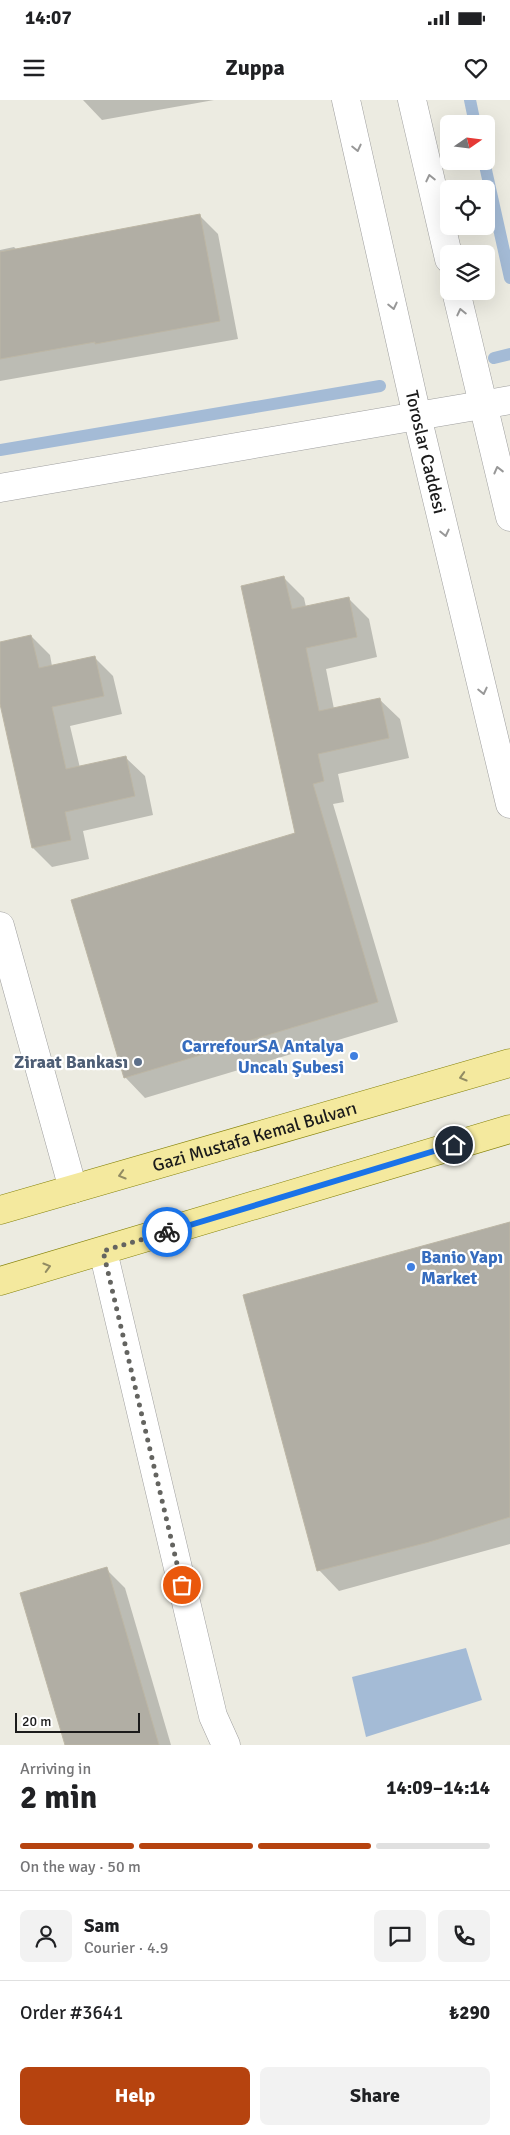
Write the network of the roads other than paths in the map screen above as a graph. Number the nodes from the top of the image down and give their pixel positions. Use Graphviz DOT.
graph roads {
  1 [pos="346,100"];
  2 [pos="412,100"];
  3 [pos="446,245"];
  4 [pos="458,300"];
  5 [pos="510,400"];
  6 [pos="482,405"];
  7 [pos="417,416"];
  8 [pos="0,488"];
  9 [pos="510,517"];
  10 [pos="510,804"];
  11 [pos="0,926"];
  12 [pos="510,1063"];
  13 [pos="510,1128"];
  14 [pos="73,1189"];
  15 [pos="0,1210"];
  16 [pos="103,1251"];
  17 [pos="0,1281"];
  18 [pos="226,1745"];
  1 -- 7 [label="street, Toroslar Caddesi, one-way"];
  3 -- 2 [label="street, one-way"];
  6 -- 4 [label="street, one-way"];
  5 -- 6 [label="street"];
  6 -- 7 [label="street"];
  9 -- 6 [label="street, one-way"];
  7 -- 8 [label="street"];
  7 -- 10 [label="street, Toroslar Caddesi, one-way"];
  11 -- 14 [label="street"];
  12 -- 14 [label="main road, Gazi Mustafa Kemal Bulvarı, one-way"];
  13 -- 16 [label="main road"];
  14 -- 15 [label="main road, Gazi Mustafa Kemal Bulvarı"];
  17 -- 16 [label="main road, one-way"];
  16 -- 18 [label="street"];
}
